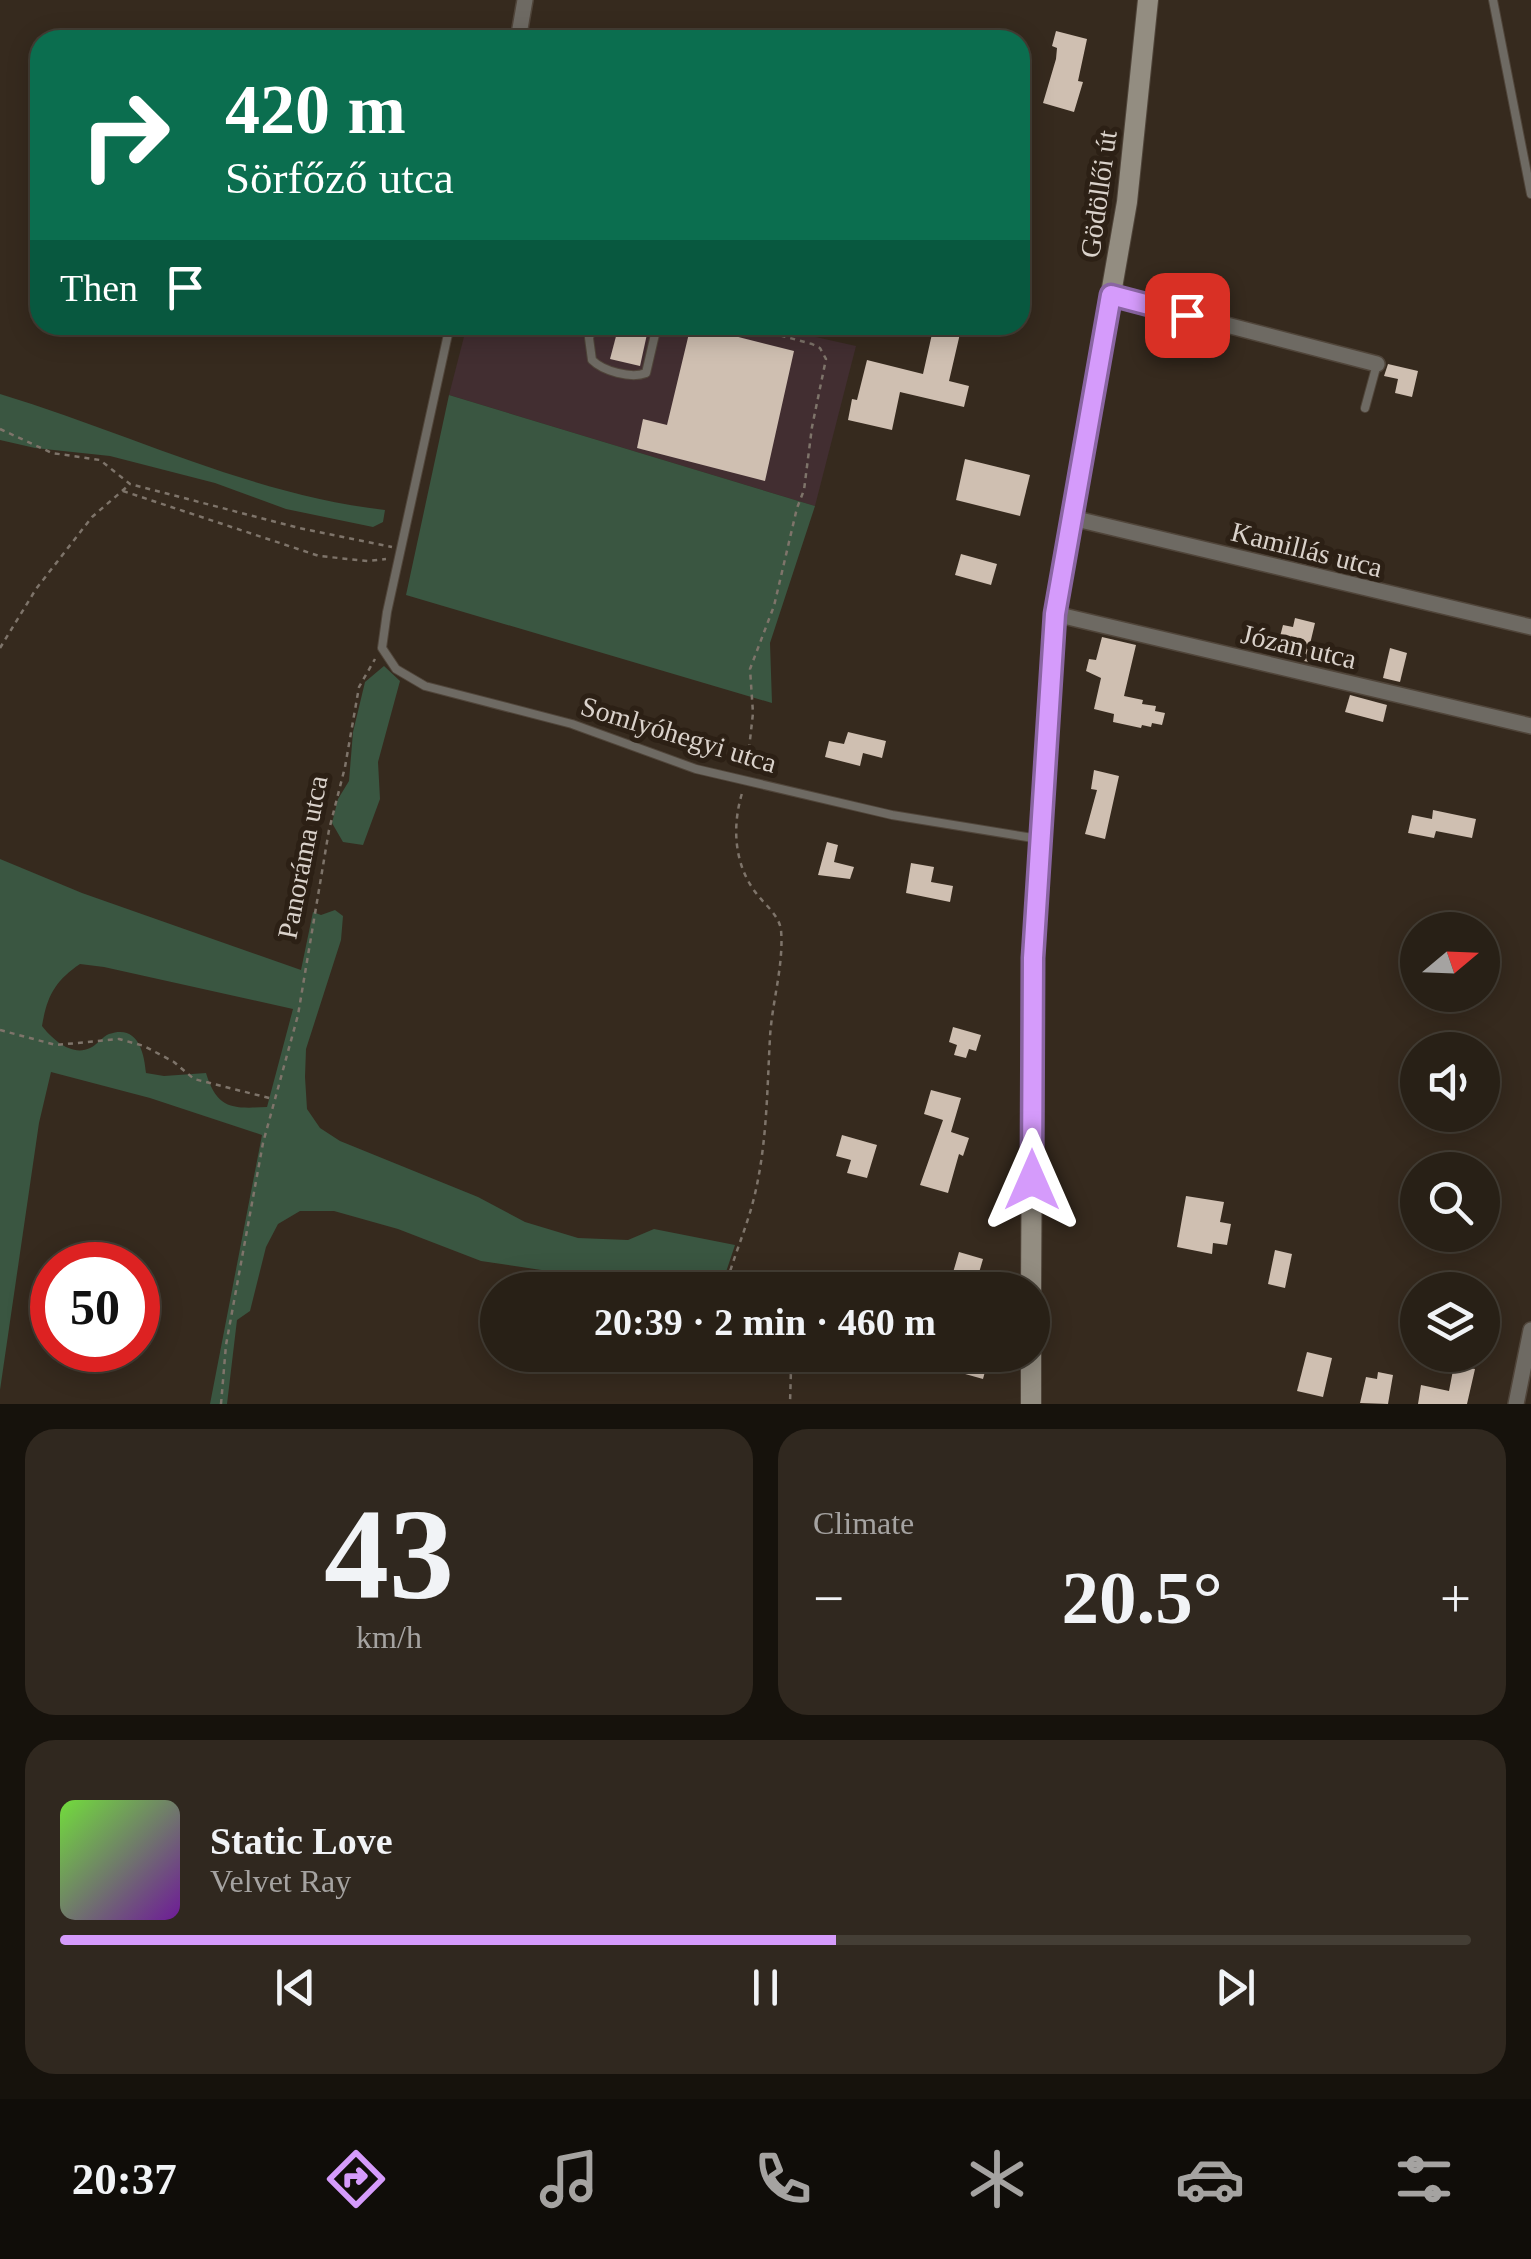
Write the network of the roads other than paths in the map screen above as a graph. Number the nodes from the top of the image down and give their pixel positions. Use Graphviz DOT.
graph roads {
  1 [pos="525,0"];
  2 [pos="1148,0"];
  3 [pos="1492,0"];
  4 [pos="520,30"];
  5 [pos="1531,194"];
  6 [pos="1111,295"];
  7 [pos="448,335"];
  8 [pos="590,335"];
  9 [pos="655,335"];
  10 [pos="1376,364"];
  11 [pos="1365,408"];
  12 [pos="1072,518"];
  13 [pos="1055,614"];
  14 [pos="1531,627"];
  15 [pos="1531,726"];
  16 [pos="1039,839"];
  17 [pos="1031,1272"];
  18 [pos="1531,1330"];
  19 [pos="1031,1372"];
  20 [pos="1031,1404"];
  21 [pos="1516,1404"];
  1 -- 4 [label="street"];
  2 -- 6 [label="main road, Gödöllői út"];
  3 -- 5 [label="lane"];
  6 -- 10 [label="street"];
  6 -- 12 [label="main road, Gödöllői út"];
  7 -- 16 [label="lane, Somlyóhegyi utca"];
  8 -- 9 [label="lane"];
  10 -- 11 [label="lane"];
  12 -- 13 [label="main road, Gödöllői út"];
  12 -- 14 [label="street, Kamillás utca"];
  13 -- 15 [label="street, Józan utca"];
  13 -- 16 [label="main road, Gödöllői út"];
  16 -- 17 [label="main road, Gödöllői út"];
  18 -- 21 [label="street"];
  19 -- 20 [label="main road"];
}
